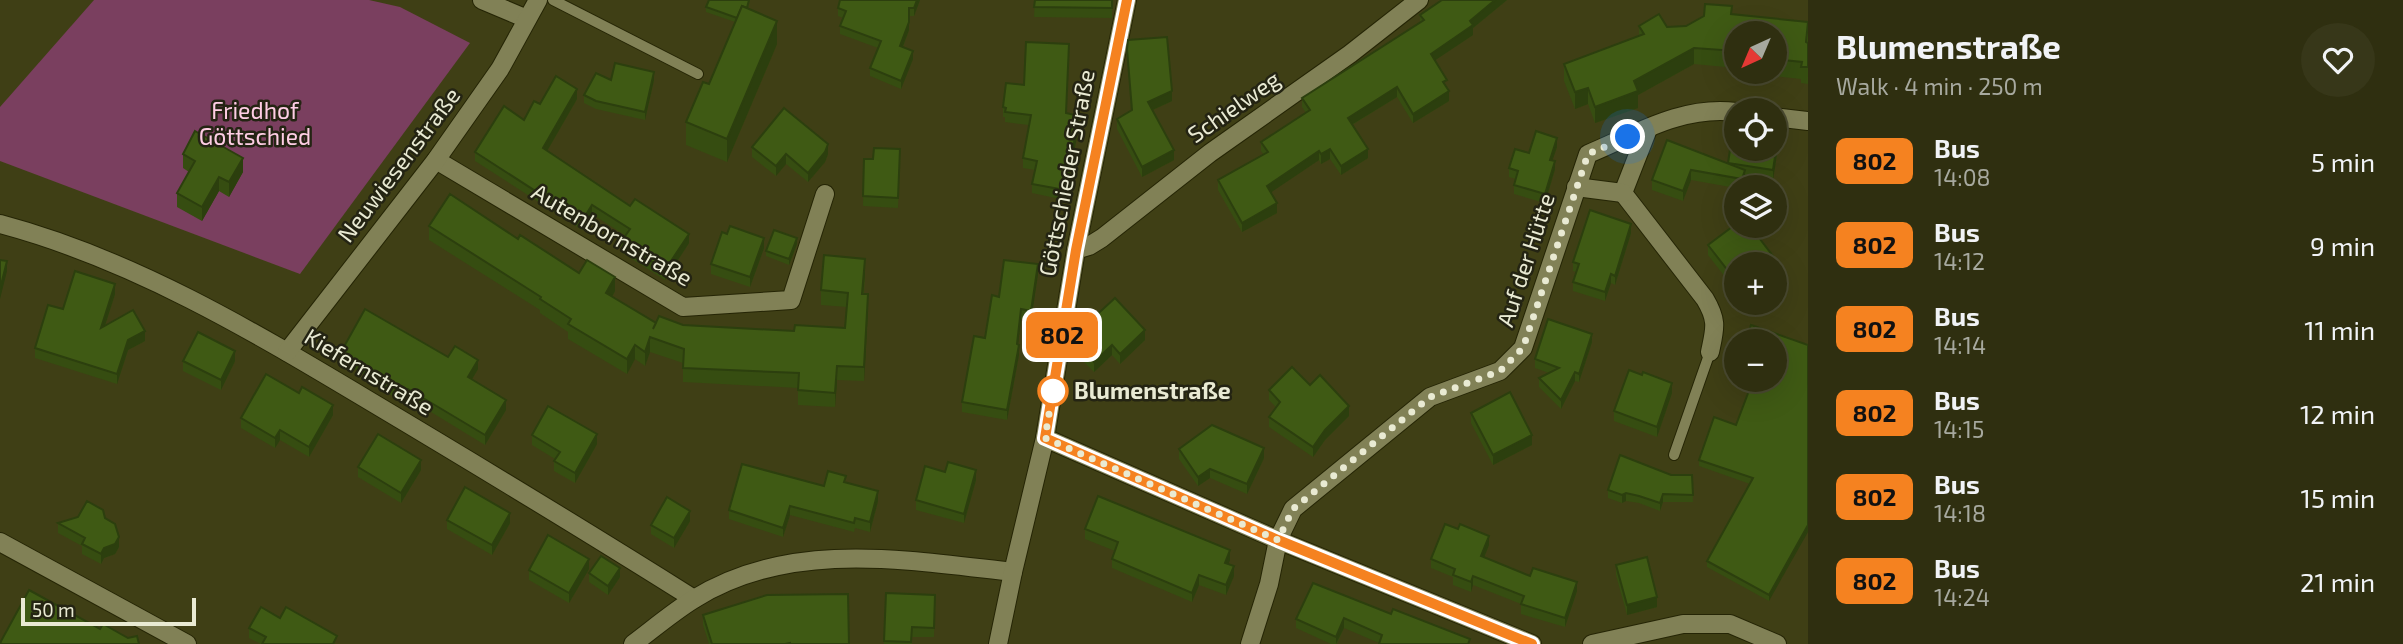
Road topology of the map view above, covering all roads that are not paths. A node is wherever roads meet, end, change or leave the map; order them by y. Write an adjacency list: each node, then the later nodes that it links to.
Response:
1 (482, 0): 6 (street)
2 (538, 0): 6 (street, Neuwiesenstraße)
3 (553, 0): 7 (lane)
4 (1127, 0): 17 (street, Göttschieder Straße)
5 (1419, 0): 17 (street, Schielweg)
6 (527, 19): 12 (street, Neuwiesenstraße)
7 (698, 74)
8 (1724, 111): 11 (street, Auf der Hütte)
9 (1787, 119): 10 (street)
10 (1808, 121)
11 (1648, 129): 13 (street, Auf der Hütte); 14 (street)
12 (436, 160): 15 (street, Autenbornstraße); 18 (street, Neuwiesenstraße)
13 (1576, 187): 14 (street); 22 (street, Auf der Hütte)
14 (1623, 193): 19 (street)
15 (825, 194)
16 (0, 224): 18 (street, Kiefernstraße)
17 (1076, 250): 20 (street, Göttschieder Straße)
18 (287, 352): 25 (street, Kiefernstraße)
19 (1710, 352): 21 (lane)
20 (1045, 438): 22 (street); 24 (street, Göttschieder Straße)
21 (1674, 455)
22 (1278, 540): 29 (street, Auf der Hütte); 30 (street)
23 (0, 542): 26 (street)
24 (1013, 572): 25 (street); 28 (street, Göttschieder Straße)
25 (694, 599): 27 (street)
26 (187, 644)
27 (633, 644)
28 (998, 644)
29 (1250, 644)
30 (1532, 644)
31 (1592, 644): 32 (street)
32 (1777, 644)

